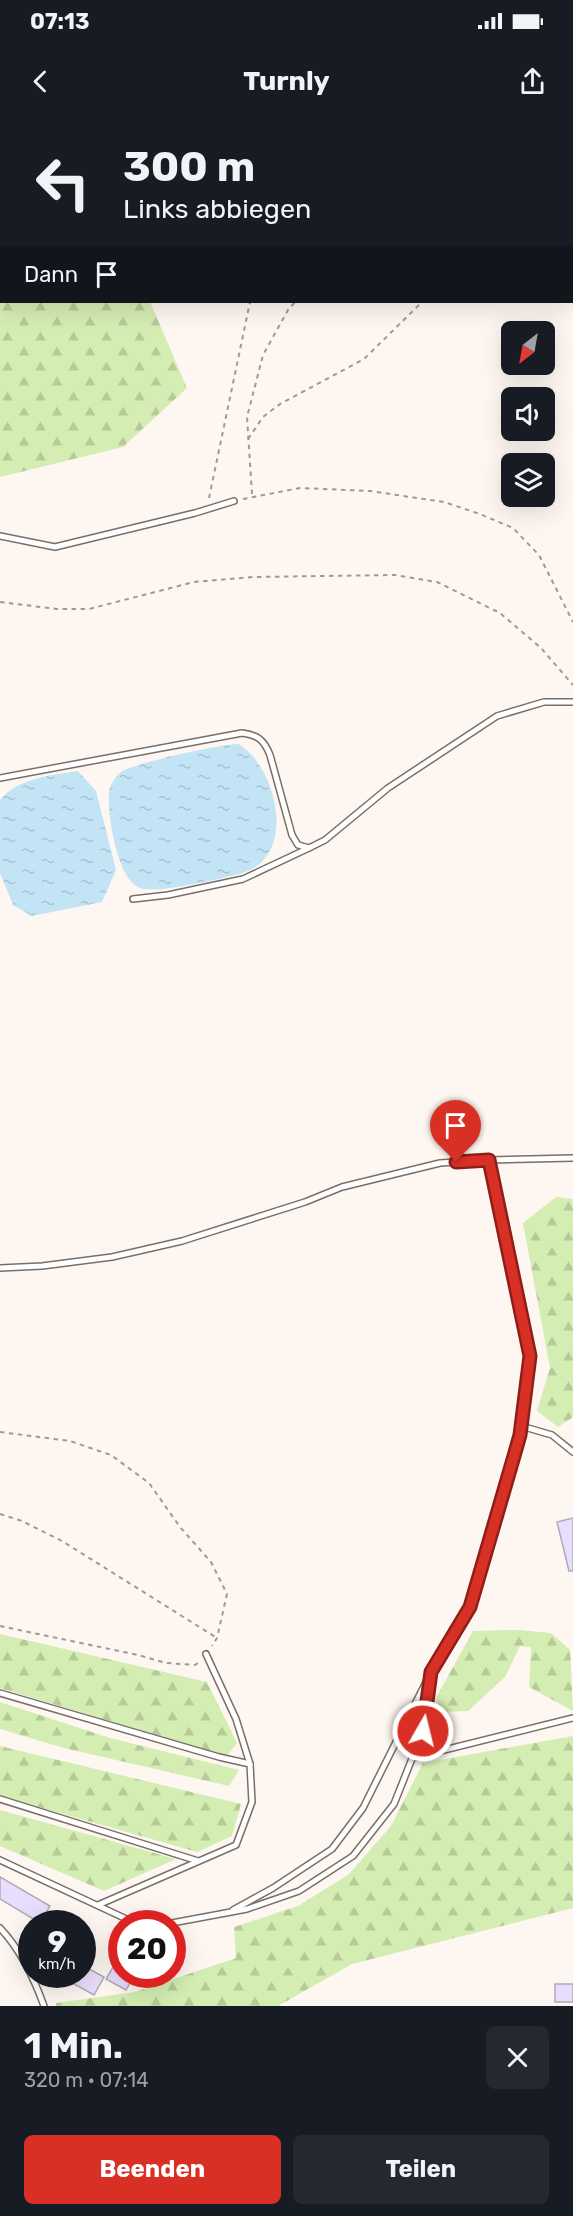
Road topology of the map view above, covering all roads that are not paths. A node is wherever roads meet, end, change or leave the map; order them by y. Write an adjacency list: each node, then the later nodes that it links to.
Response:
1 (234, 501): 2 (lane)
2 (0, 536)
3 (573, 702): 5 (lane)
4 (0, 778): 5 (lane)
5 (309, 848): 6 (lane)
6 (133, 899)
7 (573, 1158): 8 (lane)
8 (489, 1160): 9 (lane); 10 (lane)
9 (0, 1268)
10 (521, 1426): 11 (lane); 13 (lane)
11 (573, 1452)
12 (206, 1654): 17 (lane)
13 (431, 1672): 16 (lane); 23 (lane)
14 (0, 1693): 17 (lane)
15 (573, 1718): 16 (lane)
16 (412, 1758): 23 (lane)
17 (250, 1764): 20 (lane)
18 (0, 1799): 20 (lane)
19 (0, 1860): 21 (lane)
20 (198, 1861): 21 (lane)
21 (98, 1905): 22 (lane)
22 (108, 1910)
23 (229, 1912): 24 (lane)
24 (186, 1920)
25 (0, 1928): 26 (lane)
26 (44, 2006)

